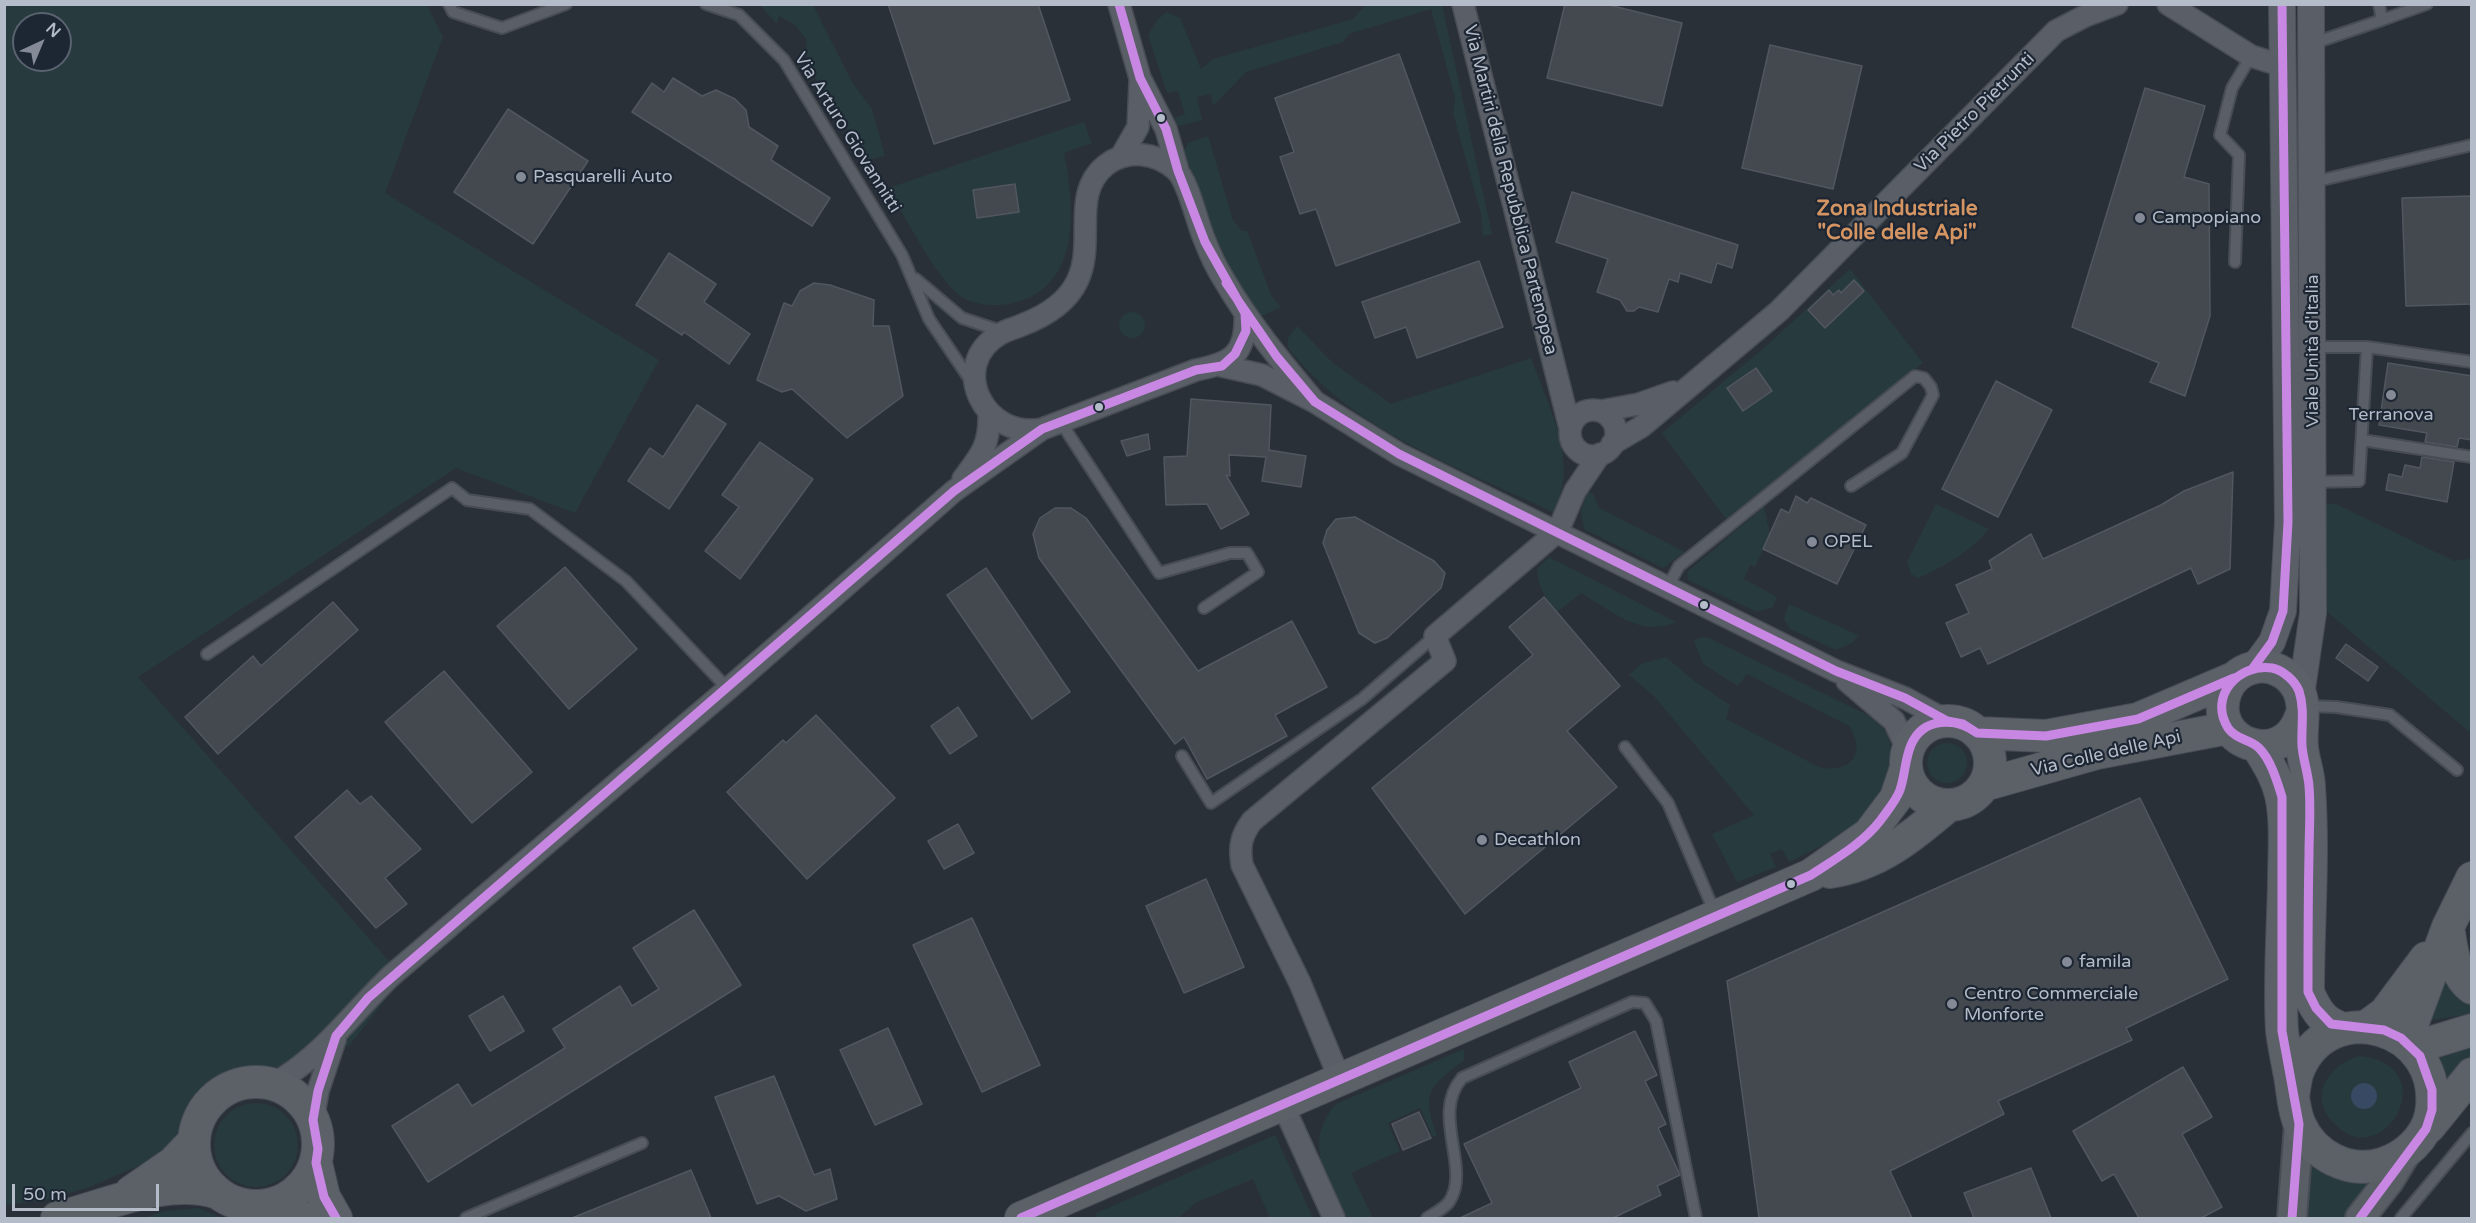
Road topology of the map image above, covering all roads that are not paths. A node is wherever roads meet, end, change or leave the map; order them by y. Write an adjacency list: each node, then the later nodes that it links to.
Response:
1 (449, 4): 2 (lane)
2 (566, 4)
3 (706, 4): 22 (lane, Via Arturo Giovannitti)
4 (1119, 4): 16 (street)
5 (1463, 4): 29 (street, Via Martiri della Repubblica Partenopea)
6 (2116, 4): 31 (street, Via Pietro Pietrunti)
7 (2168, 4): 14 (street)
8 (2282, 4): 15 (street, Viale Unità d'Italia)
9 (2311, 4): 13 (street, Viale Unità d'Italia)
10 (2379, 4): 12 (lane)
11 (2427, 4): 12 (lane)
12 (2382, 20): 13 (lane)
13 (2311, 44): 20 (street, Viale Unità d'Italia)
14 (2251, 56): 15 (street); 21 (lane)
15 (2283, 66): 50 (street, Viale Unità d'Italia)
16 (1140, 78): 18 (street); 19 (street)
17 (2472, 145): 20 (lane)
18 (1122, 155): 19 (street); 24 (street)
19 (1178, 171): 23 (street)
20 (2312, 182): 25 (street, Viale Unità d'Italia)
21 (2235, 262)
22 (913, 277): 24 (lane, Via Arturo Giovannitti); 30 (lane, Via Arturo Giovannitti)
23 (1245, 314): 28 (street); 32 (street)
24 (1004, 332): 30 (street)
25 (2313, 347): 26 (lane); 40 (street, Viale Unità d'Italia)
26 (2367, 347): 27 (lane); 37 (lane)
27 (2472, 362)
28 (1222, 366): 32 (street); 35 (street)
29 (1558, 375): 33 (street, Via Martiri della Repubblica Partenopea); 36 (street, Via Martiri della Repubblica Partenopea)
30 (974, 386): 34 (street)
31 (1688, 386): 33 (street, Via Pietro Pietrunti); 38 (street, Via Pietro Pietrunti)
32 (1315, 402): 44 (street)
33 (1597, 410): 36 (street); 38 (street)
34 (989, 414): 35 (street); 42 (street)
35 (1051, 425): 42 (street); 46 (lane)
36 (1571, 436): 38 (street); 43 (street, Via Pietro Pietrunti)
37 (2362, 440): 39 (lane); 40 (lane)
38 (1606, 449): 43 (street, Via Pietro Pietrunti)
39 (2472, 457)
40 (2313, 482): 52 (street, Viale Unità d'Italia)
41 (1851, 486): 45 (lane)
42 (954, 491): 51 (street)
43 (1575, 491): 44 (street, Via Pietro Pietrunti)
44 (1558, 531): 45 (street); 47 (street)
45 (1668, 586): 49 (street)
46 (1204, 608)
47 (1435, 636): 58 (lane); 73 (street)
48 (207, 654): 51 (lane)
49 (1836, 670): 53 (street); 59 (street)
50 (2243, 673): 52 (main road); 54 (main road); 55 (main road, Via Colle delle Api)
51 (728, 689): 70 (street)
52 (2302, 706): 57 (main road); 60 (lane); 68 (main road)
53 (1947, 721): 55 (main road); 59 (main road)
54 (2228, 728): 57 (main road); 61 (main road, Via Colle delle Api)
55 (1977, 733): 61 (main road)
56 (1625, 747): 65 (lane)
57 (2258, 747): 76 (main road)
58 (1182, 756)
59 (1907, 759): 62 (main road); 63 (main road)
60 (2457, 770)
61 (1984, 785): 62 (main road)
62 (1949, 805): 63 (main road)
63 (1811, 875): 65 (main road)
64 (2472, 878): 66 (main road)
65 (1717, 916): 73 (main road)
66 (2448, 927): 67 (main road); 68 (main road); 71 (main road)
67 (2472, 988)
68 (2355, 1028): 71 (main road); 76 (main road)
69 (2472, 1030): 71 (main road)
70 (336, 1036): 74 (street); 77 (street)
71 (2409, 1045): 81 (main road)
72 (2472, 1074): 81 (main road)
73 (1340, 1080): 75 (main road)
74 (273, 1084): 77 (main road); 79 (main road)
75 (1283, 1105): 90 (main road); 91 (street)
76 (2296, 1110): 81 (main road); 94 (main road)
77 (313, 1120): 82 (main road)
78 (2472, 1133): 96 (lane)
79 (193, 1142): 83 (main road); 84 (main road)
80 (642, 1143): 89 (lane)
81 (2413, 1145): 95 (main road)
82 (315, 1163): 85 (main road); 88 (main road)
83 (218, 1193): 84 (main road); 85 (main road)
84 (123, 1197): 86 (main road)
85 (269, 1205): 87 (main road)
86 (57, 1218)
87 (303, 1218)
88 (336, 1218)
89 (466, 1218)
90 (1021, 1218)
91 (1334, 1218)
92 (1427, 1218): 93 (lane)
93 (1696, 1218)
94 (2292, 1218)
95 (2360, 1218)
96 (2401, 1218)

